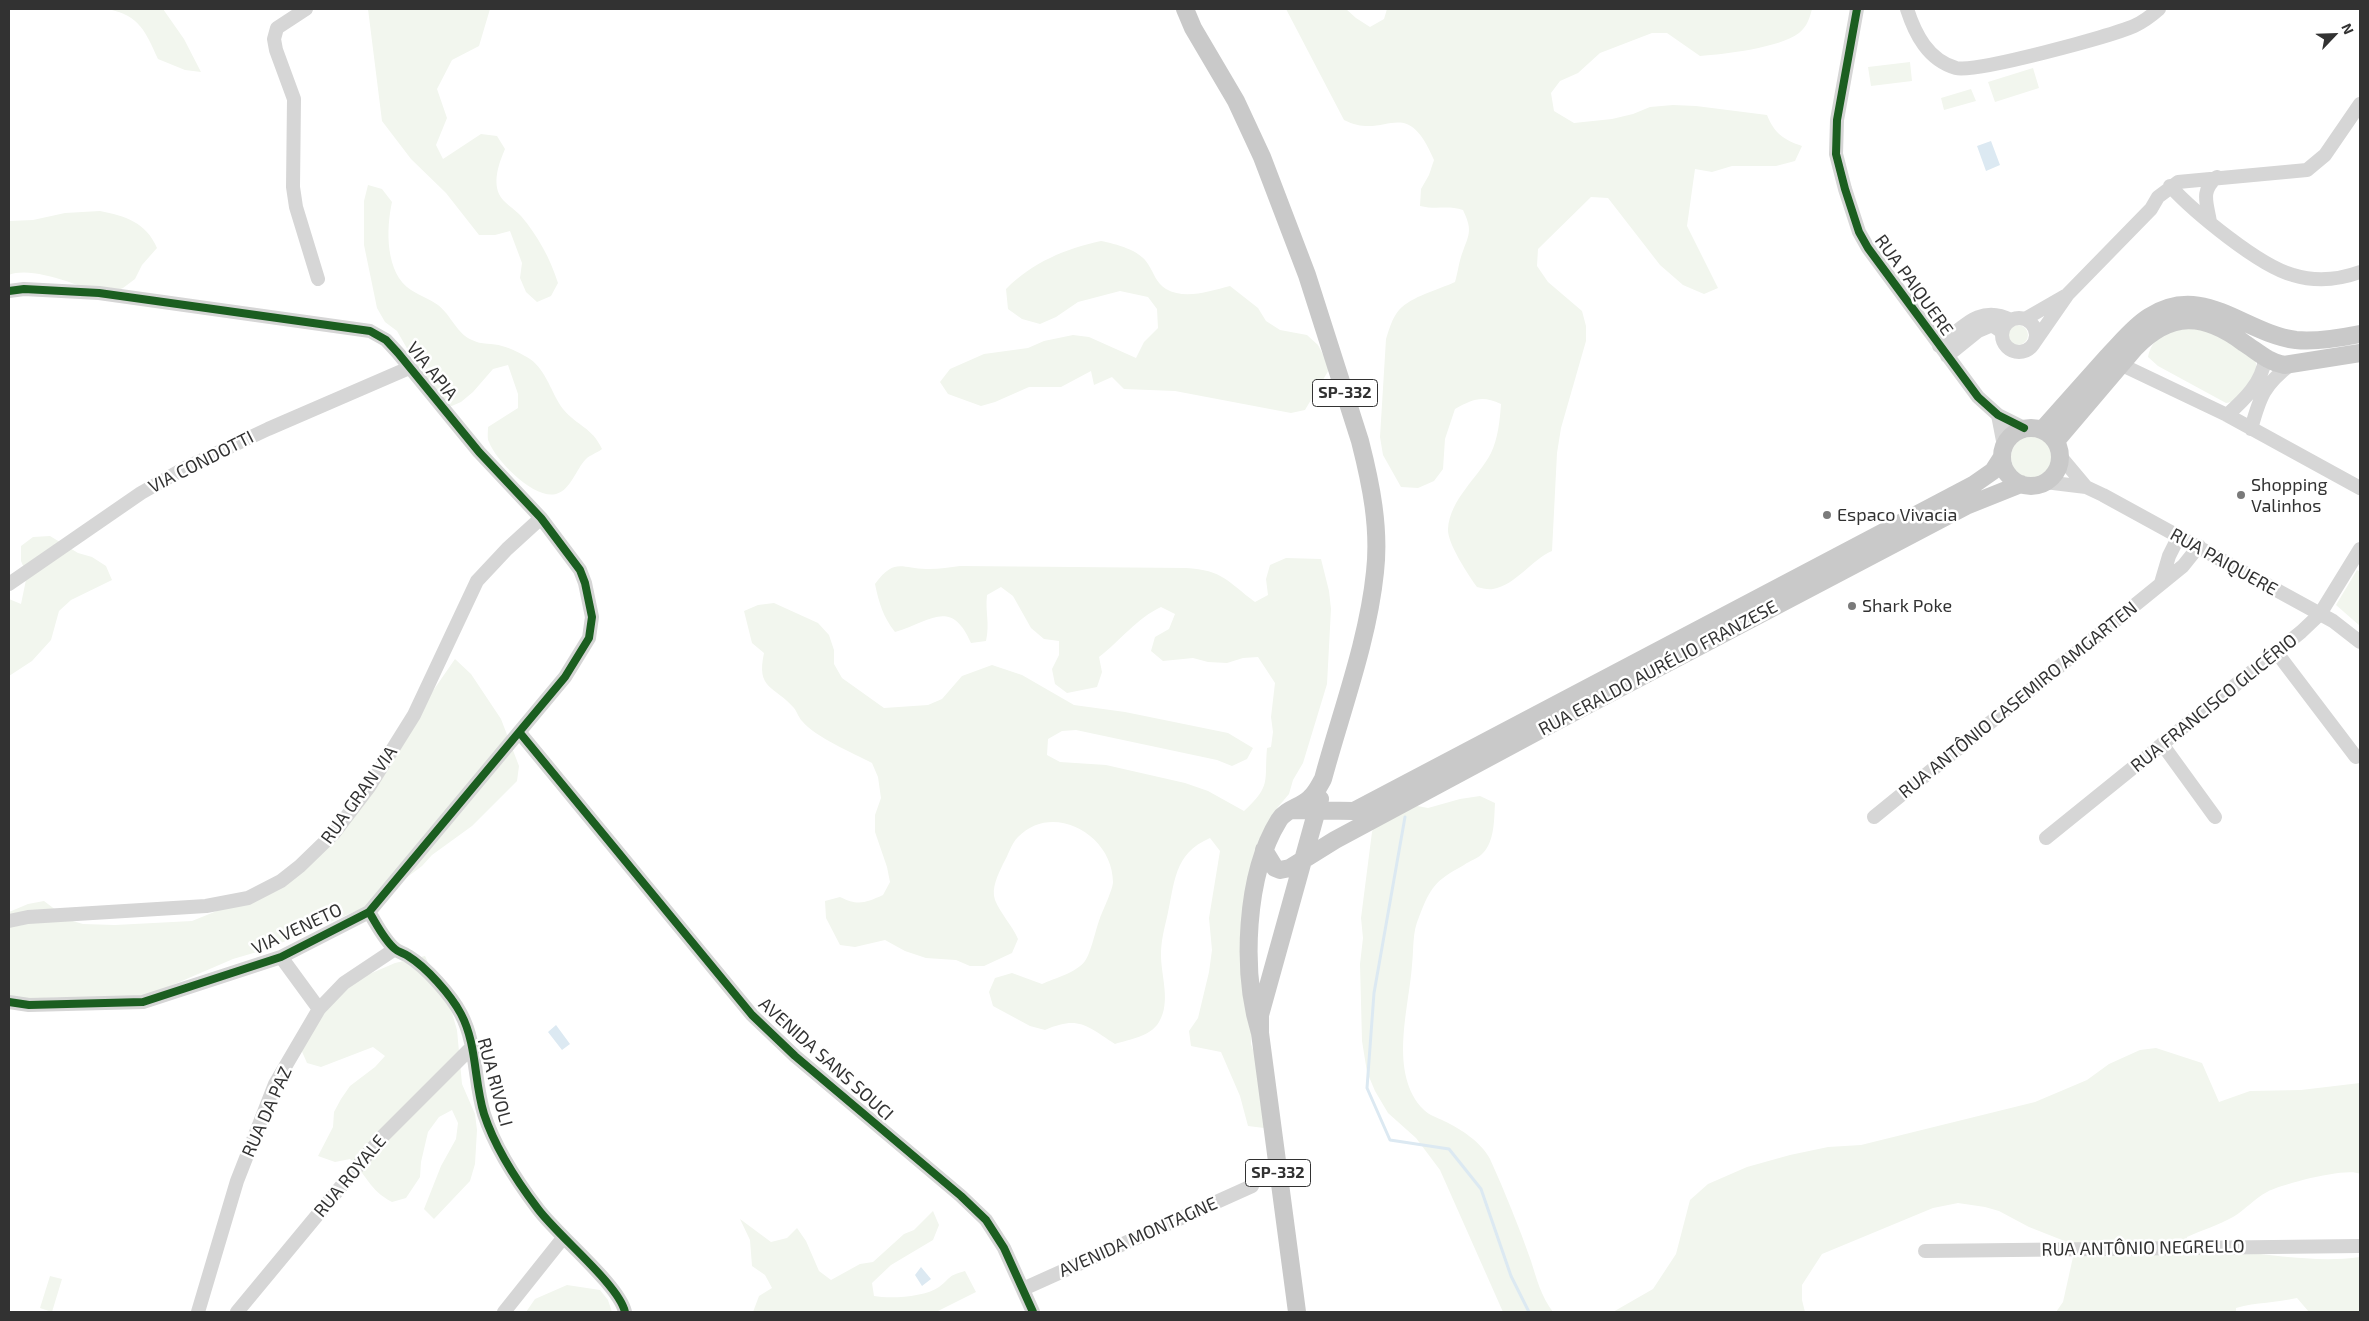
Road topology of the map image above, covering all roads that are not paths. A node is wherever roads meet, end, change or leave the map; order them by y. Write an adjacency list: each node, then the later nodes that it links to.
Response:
1 (306, 9): 13 (street)
2 (1171, 9): 7 (main road, SP-332)
3 (1185, 9): 7 (main road, SP-332)
4 (1857, 9): 21 (street, RUA PAIQUERE)
5 (1907, 9): 6 (street)
6 (2154, 11)
7 (1193, 28): 49 (main road, SP-332)
8 (2360, 104): 9 (street)
9 (2217, 177): 10 (street); 11 (street)
10 (2170, 186): 11 (street); 15 (street)
11 (2210, 222): 12 (street)
12 (2360, 272)
13 (318, 279)
14 (9, 291): 26 (street, VIA APIA)
15 (2068, 294): 16 (street); 20 (street)
16 (2018, 319): 17 (street); 20 (street); 21 (street)
17 (2002, 332): 20 (street); 21 (street)
18 (2360, 334): 19 (main road)
19 (2297, 340): 23 (main road); 29 (main road)
20 (2034, 344)
21 (1943, 351): 27 (street, RUA PAIQUERE)
22 (2360, 353): 24 (main road)
23 (2266, 359): 24 (main road); 25 (main road); 28 (street)
24 (2291, 364): 30 (street)
25 (2122, 365): 28 (street); 31 (main road)
26 (409, 368): 37 (street, VIA APIA); 42 (street, VIA CONDOTTI)
27 (1998, 415): 29 (street, RUA PAIQUERE); 32 (street)
28 (2227, 415): 30 (street)
29 (2033, 429): 31 (main road); 32 (main road)
30 (2251, 429): 36 (street)
31 (2058, 448): 33 (main road); 35 (street, RUA PAIQUERE)
32 (2003, 451): 34 (main road); 52 (main road, RUA ERALDO AURÉLIO FRANZESE)
33 (2045, 482): 34 (main road); 35 (street, RUA PAIQUERE)
34 (2021, 484): 57 (main road, RUA ERALDO AURÉLIO FRANZESE)
35 (2086, 487): 38 (street, RUA PAIQUERE)
36 (2360, 488)
37 (541, 518): 46 (street, VIA APIA); 59 (street, RUA GRAN VIA)
38 (2180, 536): 39 (street, RUA PAIQUERE); 41 (street)
39 (2199, 546): 41 (street, RUA ANTÔNIO CASEMIRO AMGARTEN); 43 (street, RUA PAIQUERE)
40 (2359, 554): 43 (street, RUA FRANCISCO GLICÉRIO)
41 (2162, 583): 53 (street, RUA ANTÔNIO CASEMIRO AMGARTEN)
42 (9, 584)
43 (2320, 614): 44 (street, RUA PAIQUERE); 45 (street, RUA FRANCISCO GLICÉRIO)
44 (2360, 642)
45 (2278, 653): 47 (street, RUA FRANCISCO GLICÉRIO); 48 (street)
46 (520, 733): 58 (street, VIA VENETO); 70 (street, AVENIDA SANS SOUCI)
47 (2162, 744): 54 (street); 55 (street, RUA FRANCISCO GLICÉRIO)
48 (2356, 757)
49 (1322, 785): 50 (main road, SP-332); 51 (main road, SP-332); 52 (main road)
50 (1317, 809): 51 (main road, RUA ERALDO AURÉLIO FRANZESE); 52 (main road, RUA ERALDO AURÉLIO FRANZESE); 57 (main road, SP-332)
51 (1290, 811): 56 (main road, SP-332); 57 (main road)
52 (1339, 812)
53 (1874, 817)
54 (2215, 817)
55 (2046, 838)
56 (1264, 850): 57 (main road, RUA ERALDO AURÉLIO FRANZESE); 64 (main road, SP-332)
57 (1300, 862): 64 (main road, SP-332)
58 (369, 912): 60 (street, RUA RIVOLI); 61 (street, VIA VENETO)
59 (9, 921)
60 (395, 949): 63 (street, RUA DA PAZ); 65 (street, RUA RIVOLI)
61 (280, 957): 62 (street, VIA VENETO); 63 (street, VIA VENETO)
62 (9, 1002)
63 (319, 1009): 71 (street, RUA DA PAZ)
64 (1260, 1033): 76 (main road, SP-332)
65 (471, 1048): 67 (street, RUA RIVOLI); 72 (street, RUA ROYALE)
66 (1252, 1186): 70 (street, AVENIDA MONTAGNE)
67 (563, 1238): 73 (street); 74 (street, RUA RIVOLI)
68 (2360, 1246): 69 (street, RUA ANTÔNIO NEGRELLO)
69 (1925, 1251)
70 (1023, 1289): 75 (street, AVENIDA SANS SOUCI)
71 (198, 1312)
72 (237, 1312)
73 (504, 1312)
74 (625, 1312)
75 (1033, 1312)
76 (1297, 1312)

